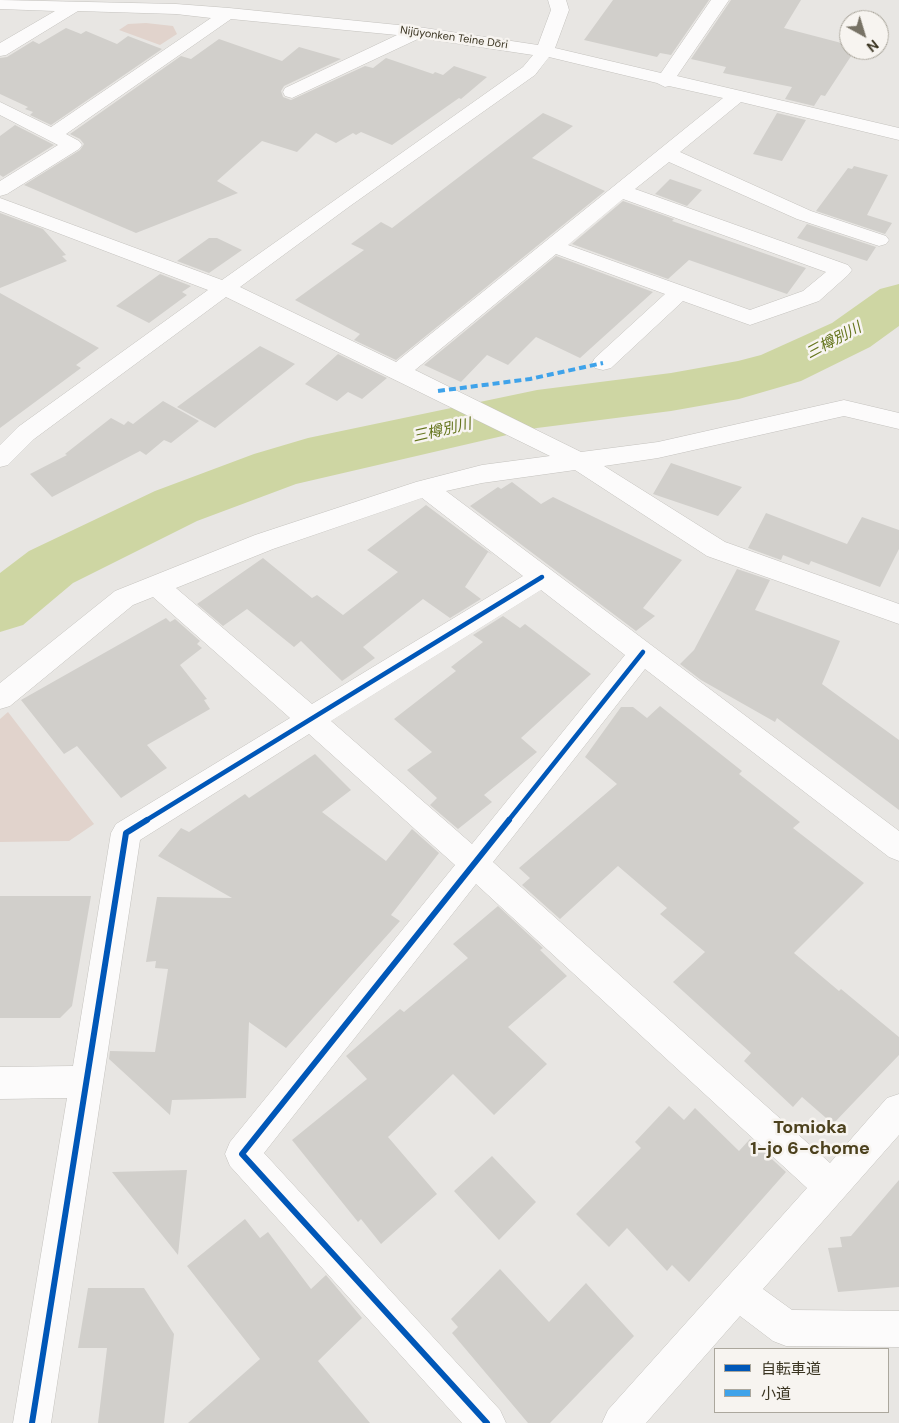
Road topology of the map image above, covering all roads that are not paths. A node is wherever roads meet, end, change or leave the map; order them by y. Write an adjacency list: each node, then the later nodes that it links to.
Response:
1 (556, 0): 8 (street)
2 (720, 0): 9 (street)
3 (0, 4): 4 (street, Nijūyonken Teine Dōri)
4 (74, 6): 5 (street, Nijūyonken Teine Dōri); 7 (street)
5 (228, 13): 6 (street, Nijūyonken Teine Dōri); 14 (street)
6 (418, 32): 8 (street, Nijūyonken Teine Dōri); 10 (street)
7 (0, 51)
8 (545, 52): 9 (street, Nijūyonken Teine Dōri); 21 (street)
9 (665, 81): 11 (street, Nijūyonken Teine Dōri)
10 (292, 92)
11 (736, 97): 13 (street, Nijūyonken Teine Dōri); 15 (street)
12 (0, 108): 14 (street)
13 (899, 134)
14 (52, 135): 16 (street)
15 (666, 153): 17 (street); 19 (street)
16 (0, 190)
17 (620, 191): 20 (street); 22 (street)
18 (0, 204): 21 (street)
19 (879, 240)
20 (552, 246): 22 (street); 24 (street)
21 (224, 288): 24 (street); 26 (street)
22 (680, 292): 23 (street)
23 (603, 363)
24 (398, 372): 29 (street)
25 (899, 421): 29 (street)
26 (26, 433): 27 (street); 28 (street)
27 (0, 437)
28 (0, 459)
29 (579, 461): 30 (street); 33 (street)
30 (425, 488): 31 (street); 32 (street)
31 (542, 577): 34 (street); 36 (street)
32 (156, 585): 35 (street); 36 (street)
33 (899, 614)
34 (644, 652): 37 (street); 38 (street)
35 (0, 698)
36 (312, 719): 38 (street); 39 (street)
37 (899, 848)
38 (475, 864): 42 (street); 46 (street)
39 (86, 1082): 40 (street); 45 (street)
40 (0, 1083)
41 (899, 1110): 42 (street)
42 (831, 1187): 43 (street)
43 (737, 1292): 44 (street); 47 (street)
44 (899, 1329)
45 (32, 1423)
46 (487, 1423)
47 (620, 1423)

